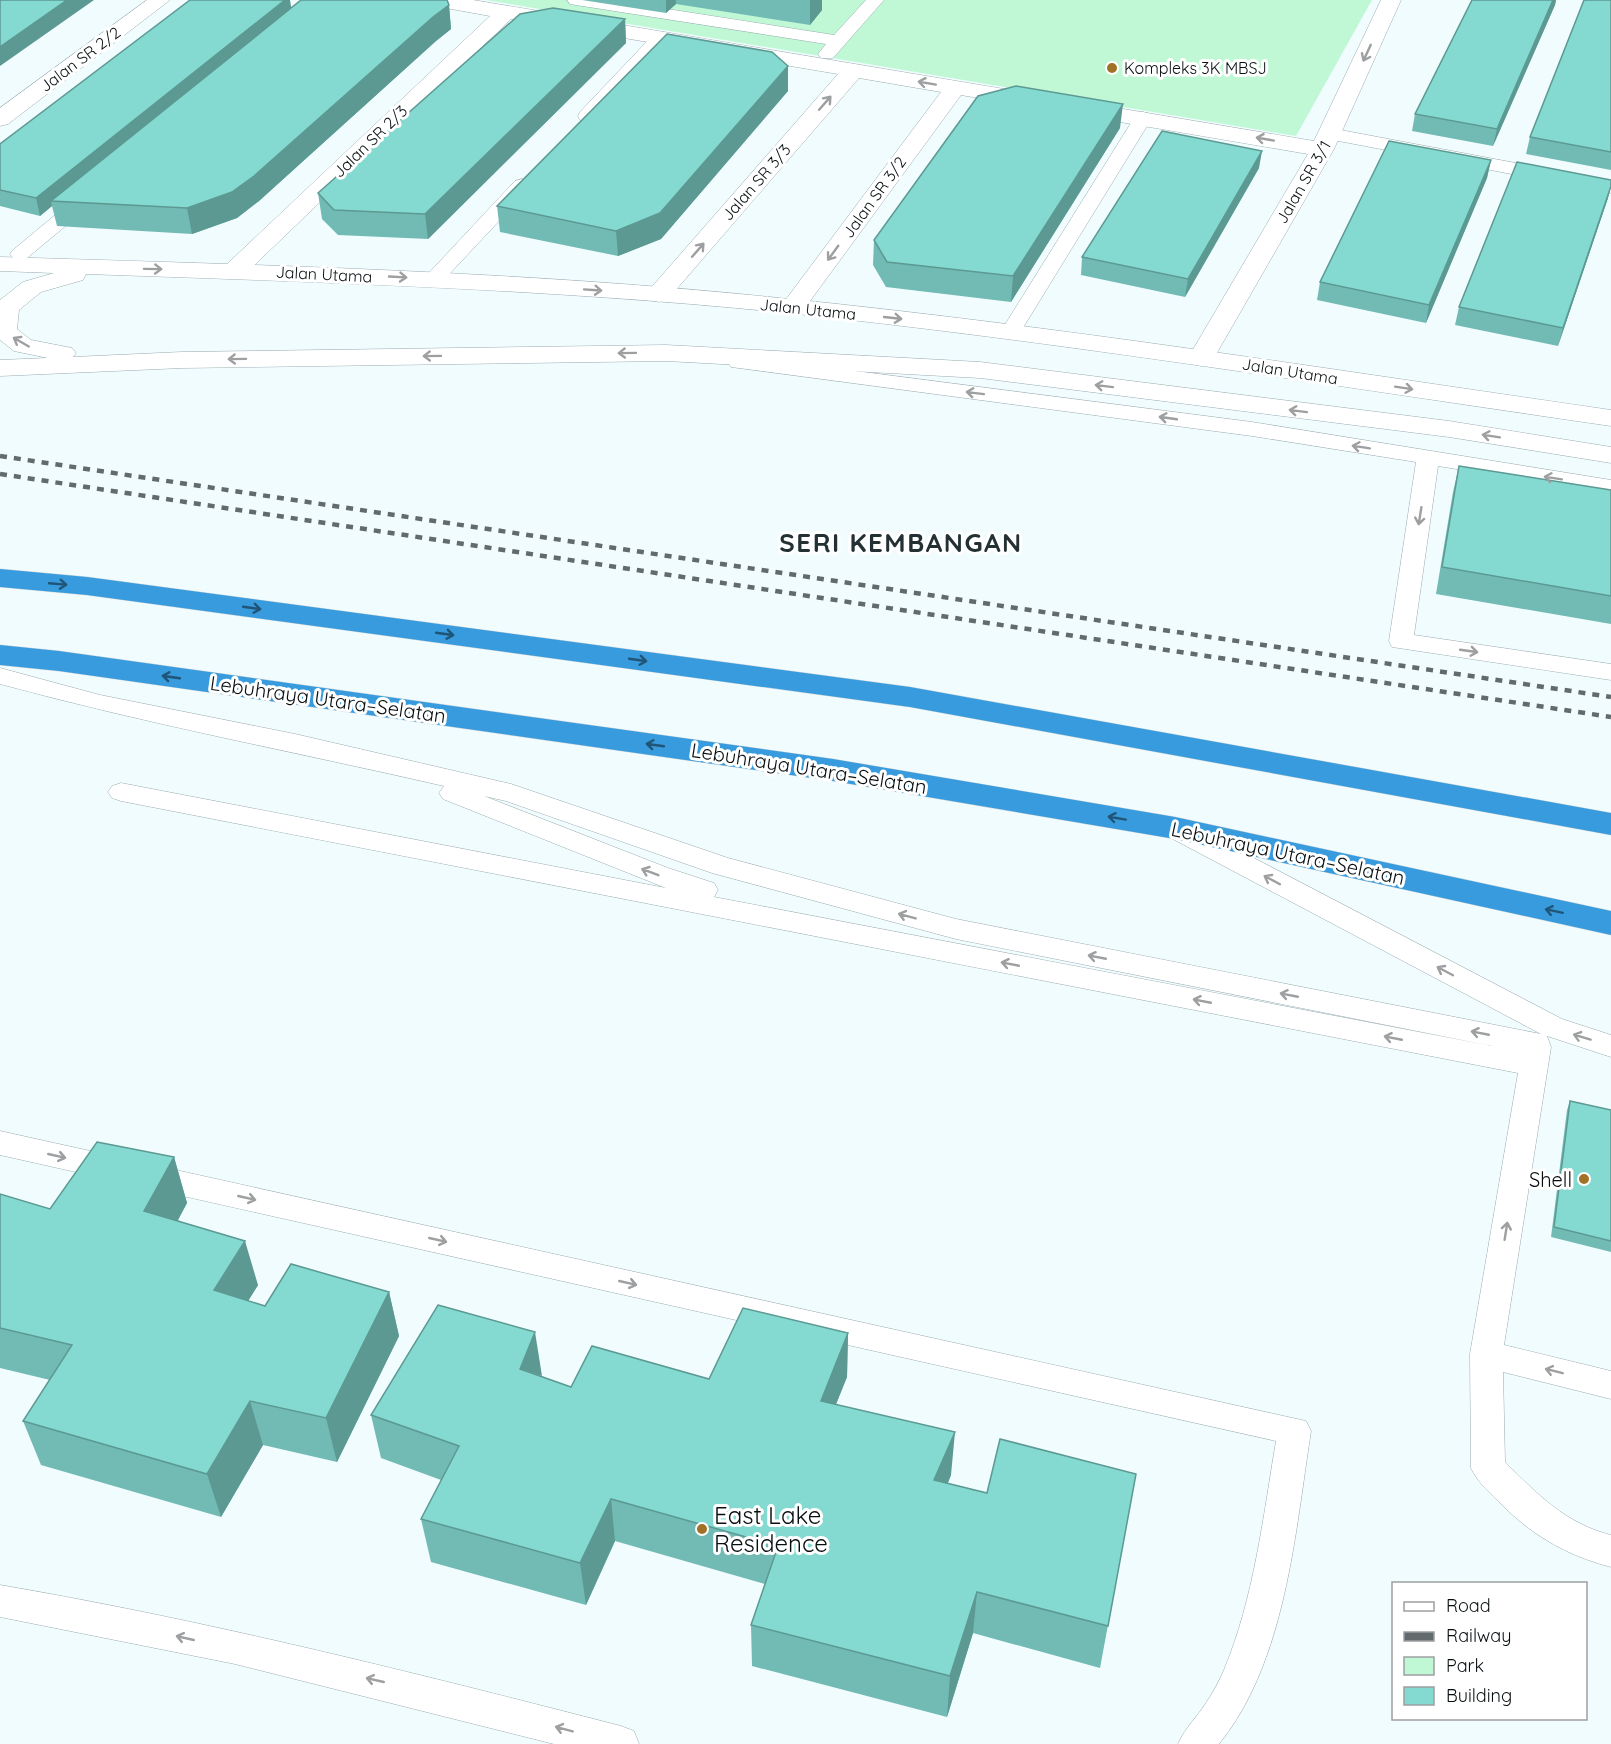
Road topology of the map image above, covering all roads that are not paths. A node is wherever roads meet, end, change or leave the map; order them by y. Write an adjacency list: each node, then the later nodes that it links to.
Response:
1 (160, 0): 13 (street, Jalan SR 2/2)
2 (435, 0): 6 (street)
3 (576, 0): 8 (lane)
4 (875, 0): 8 (lane)
5 (1391, 0): 15 (street, Jalan SR 3/1, one-way to 15)
6 (506, 12): 7 (street); 21 (street, Jalan SR 2/3)
7 (660, 38): 9 (street); 14 (lane)
8 (839, 41): 9 (lane)
9 (819, 64): 10 (street)
10 (854, 70): 11 (street, one-way to 10); 23 (street, Jalan SR 3/3, one-way to 10)
11 (956, 87): 12 (street); 24 (street, Jalan SR 3/2, one-way to 24)
12 (1143, 118): 15 (street, one-way to 12); 25 (lane)
13 (0, 119)
14 (572, 132)
15 (1326, 141): 18 (lane); 27 (street, Jalan SR 3/1)
16 (531, 176): 22 (lane)
17 (101, 186): 19 (lane)
18 (1611, 188)
19 (7, 257): 20 (street, Jalan Utama)
20 (94, 268): 21 (street, Jalan Utama, one-way to 21); 28 (street, one-way to 20)
21 (235, 270): 22 (street, Jalan Utama, one-way to 22)
22 (434, 279): 23 (street, Jalan Utama, one-way to 23)
23 (659, 294): 24 (street, Jalan Utama)
24 (793, 307): 25 (street, Jalan Utama, one-way to 25)
25 (1011, 331): 27 (street, Jalan Utama)
26 (666, 353): 28 (street, Jalan Utama, one-way to 28); 31 (street, Jalan Utama, one-way to 26); 32 (lane, one-way to 26)
27 (1201, 358): 30 (street, Jalan Utama, one-way to 30)
28 (182, 360): 29 (street, Jalan Utama)
29 (0, 368)
30 (1611, 418)
31 (1611, 455)
32 (1428, 458): 33 (lane, one-way to 32); 36 (lane, one-way to 36)
33 (1611, 487)
34 (0, 578): 40 (highway, one-way to 40)
35 (0, 655): 41 (highway, Lebuhraya Utara–Selatan, one-way to 35)
36 (1611, 672)
37 (0, 676): 38 (lane)
38 (364, 759): 43 (lane, one-way to 38); 44 (lane, one-way to 38)
39 (121, 792): 43 (lane)
40 (1611, 824)
41 (1175, 828): 42 (highway, Lebuhraya Utara–Selatan, one-way to 41); 44 (lane, one-way to 41)
42 (1611, 923)
43 (805, 924): 44 (lane, one-way to 43)
44 (1541, 1046): 45 (lane, one-way to 44); 47 (lane, one-way to 44)
45 (1611, 1046)
46 (0, 1143): 52 (lane, one-way to 52)
47 (1486, 1354): 48 (lane, one-way to 47); 49 (lane)
48 (1611, 1385)
49 (1611, 1551)
50 (0, 1601): 51 (lane, one-way to 50)
51 (621, 1744)
52 (1196, 1744)

